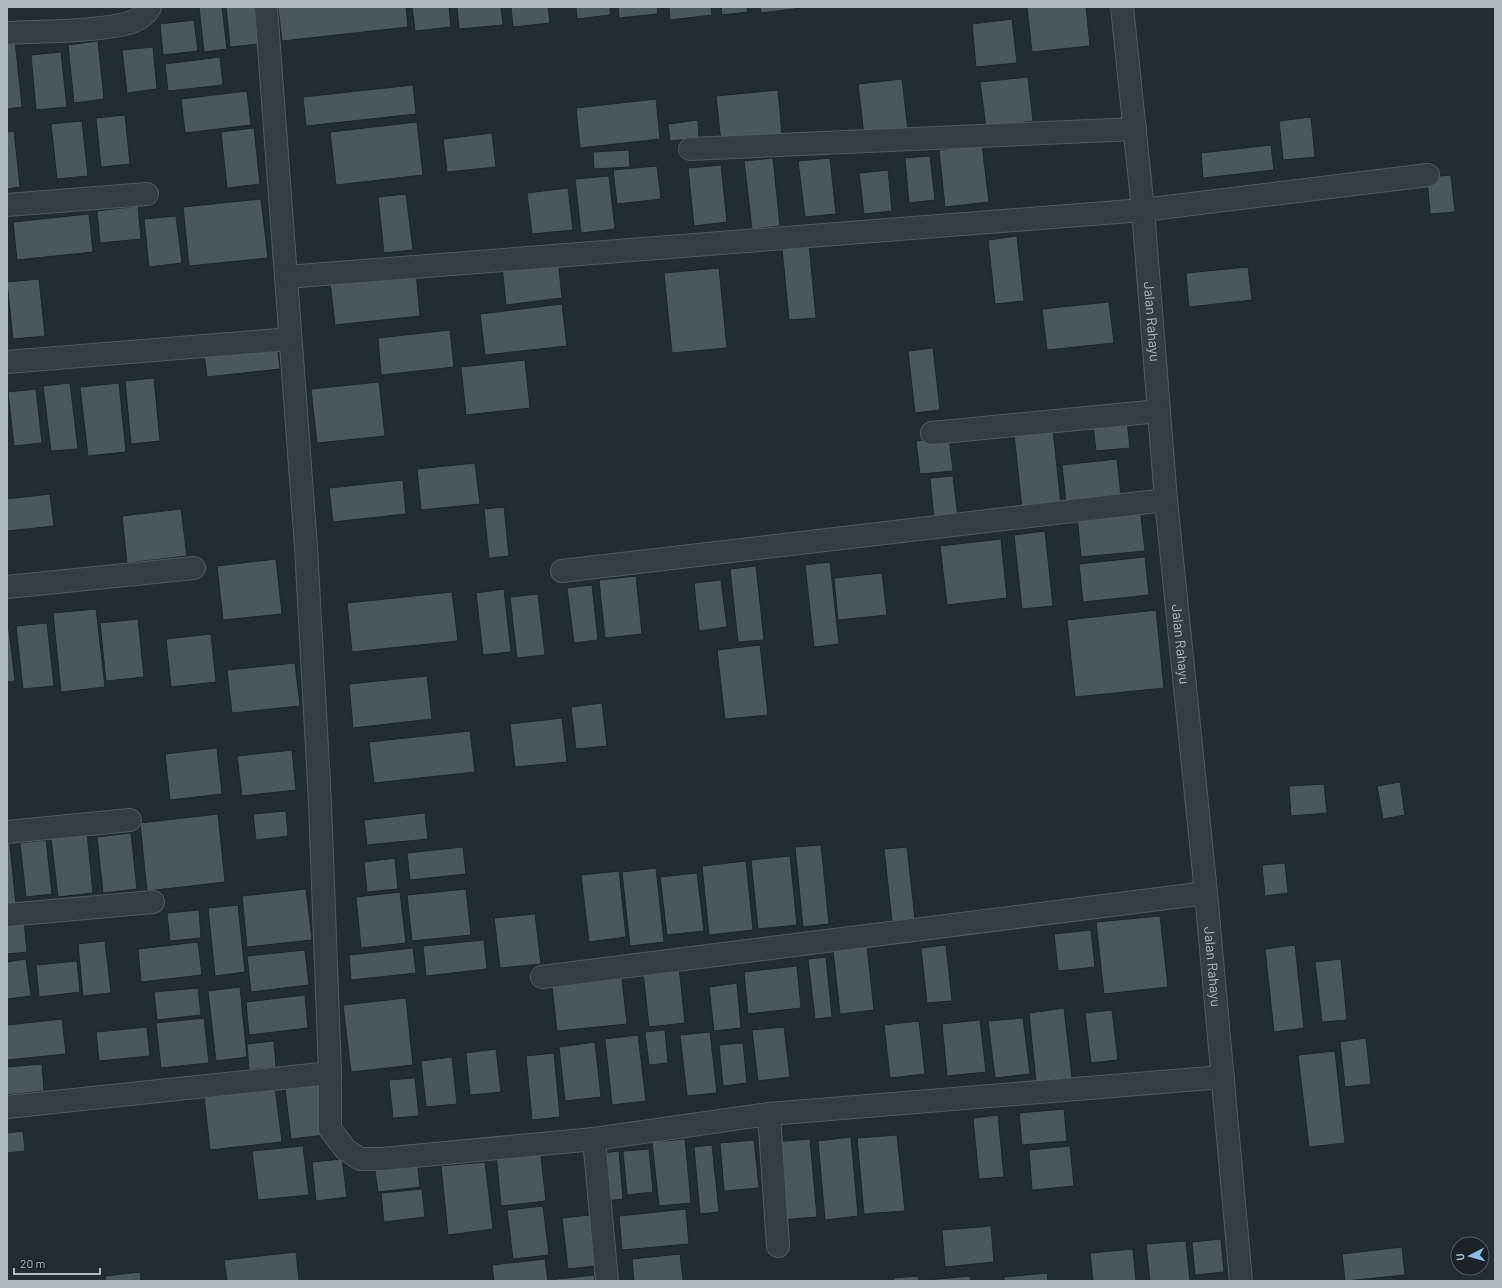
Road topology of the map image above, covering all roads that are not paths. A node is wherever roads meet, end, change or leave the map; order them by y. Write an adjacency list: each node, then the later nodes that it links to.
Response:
1 (150, 7): 4 (street)
2 (266, 7): 11 (street)
3 (1122, 7): 5 (street, Jalan Rahayu)
4 (7, 33)
5 (1135, 129): 6 (street); 10 (street, Jalan Rahayu)
6 (690, 149)
7 (1428, 176): 10 (street)
8 (147, 194): 9 (street)
9 (7, 206)
10 (1143, 210): 11 (street); 14 (street, Jalan Rahayu)
11 (286, 277): 12 (street)
12 (290, 339): 13 (street); 26 (street)
13 (7, 362)
14 (1159, 411): 15 (street); 16 (street, Jalan Rahayu)
15 (932, 433)
16 (1166, 500): 18 (street); 22 (street, Jalan Rahayu)
17 (194, 568): 19 (street)
18 (562, 571)
19 (7, 587)
20 (130, 820): 21 (street)
21 (7, 832)
22 (1206, 893): 25 (street); 27 (street, Jalan Rahayu)
23 (153, 902): 24 (street)
24 (7, 915)
25 (542, 977)
26 (330, 1073): 28 (street); 30 (street)
27 (1223, 1077): 29 (street); 33 (street, Jalan Rahayu)
28 (7, 1107)
29 (770, 1114): 30 (street); 31 (street)
30 (594, 1139): 32 (street)
31 (778, 1246)
32 (607, 1281)
33 (1241, 1281)

